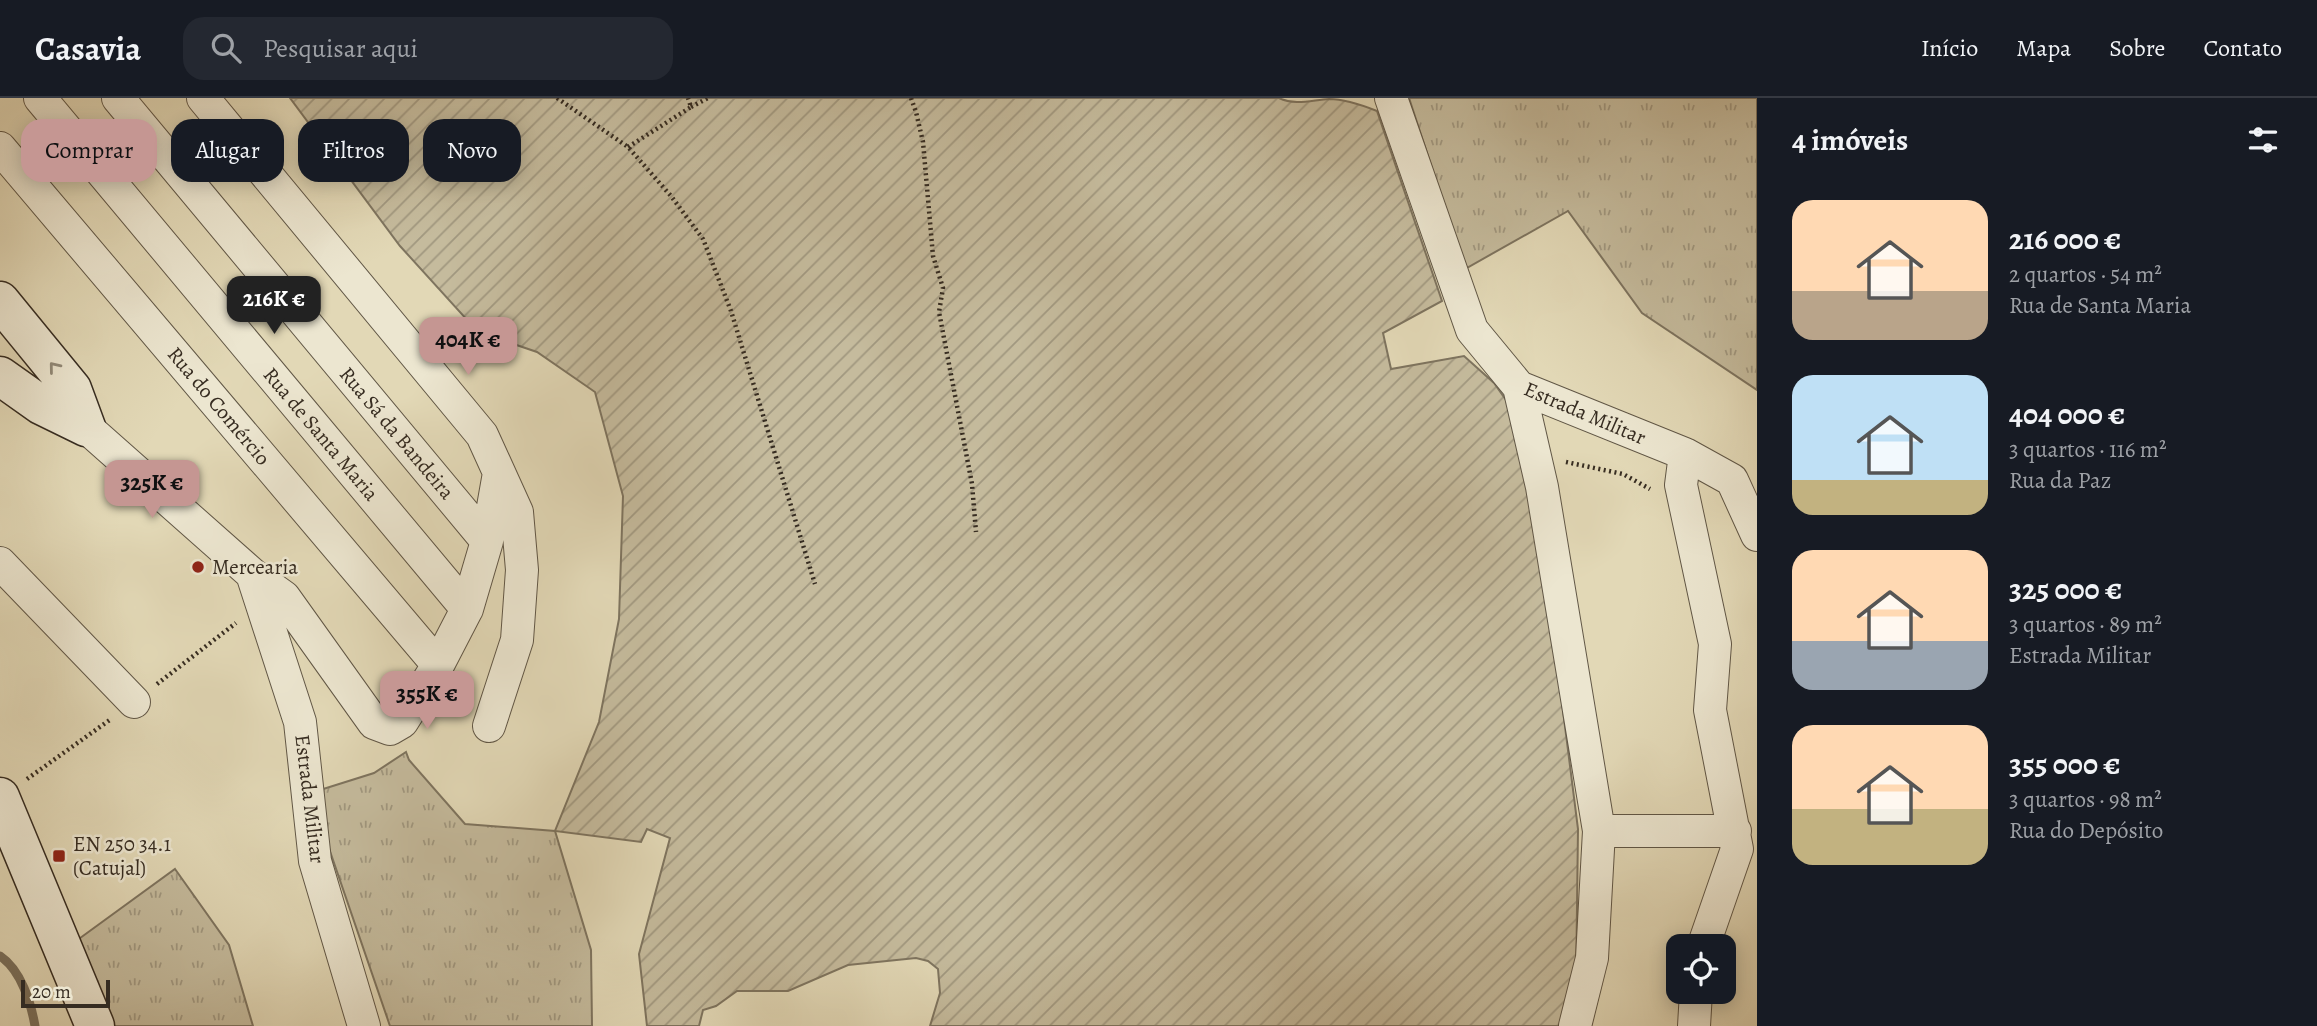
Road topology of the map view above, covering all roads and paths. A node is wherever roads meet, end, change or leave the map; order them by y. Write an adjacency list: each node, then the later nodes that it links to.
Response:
1 (40, 98): 26 (street, Rua de Santa Maria)
2 (118, 98): 22 (street, Rua Sá da Bandeira)
3 (203, 98): 18 (street)
4 (557, 98): 10 (path)
5 (688, 98): 9 (path)
6 (708, 98): 9 (path)
7 (911, 98): 19 (path)
8 (1391, 98): 14 (street, Estrada Militar)
9 (691, 107): 10 (path)
10 (628, 147): 25 (path)
11 (0, 148): 27 (street, Rua do Comércio)
12 (0, 301): 15 (street, one-way to 12)
13 (0, 376): 15 (street)
14 (1519, 387): 16 (street); 17 (street, Estrada Militar)
15 (86, 427): 24 (street)
16 (1533, 440): 20 (path); 31 (street)
17 (1685, 454): 20 (street); 21 (street, Estrada Militar)
18 (499, 474): 22 (street); 29 (street)
19 (976, 533)
20 (1692, 533): 32 (street)
21 (1757, 535)
22 (487, 541): 26 (street)
23 (0, 563): 28 (street)
24 (252, 574): 27 (street); 36 (street, Estrada Militar)
25 (815, 584)
26 (467, 609): 27 (street)
27 (438, 665)
28 (134, 702)
29 (489, 726)
30 (0, 797): 35 (street)
31 (1600, 831): 32 (street); 37 (street)
32 (1735, 831): 33 (street)
33 (1708, 934)
34 (1695, 1004): 38 (street)
35 (94, 1026)
36 (364, 1026)
37 (1575, 1026)
38 (1694, 1026)

